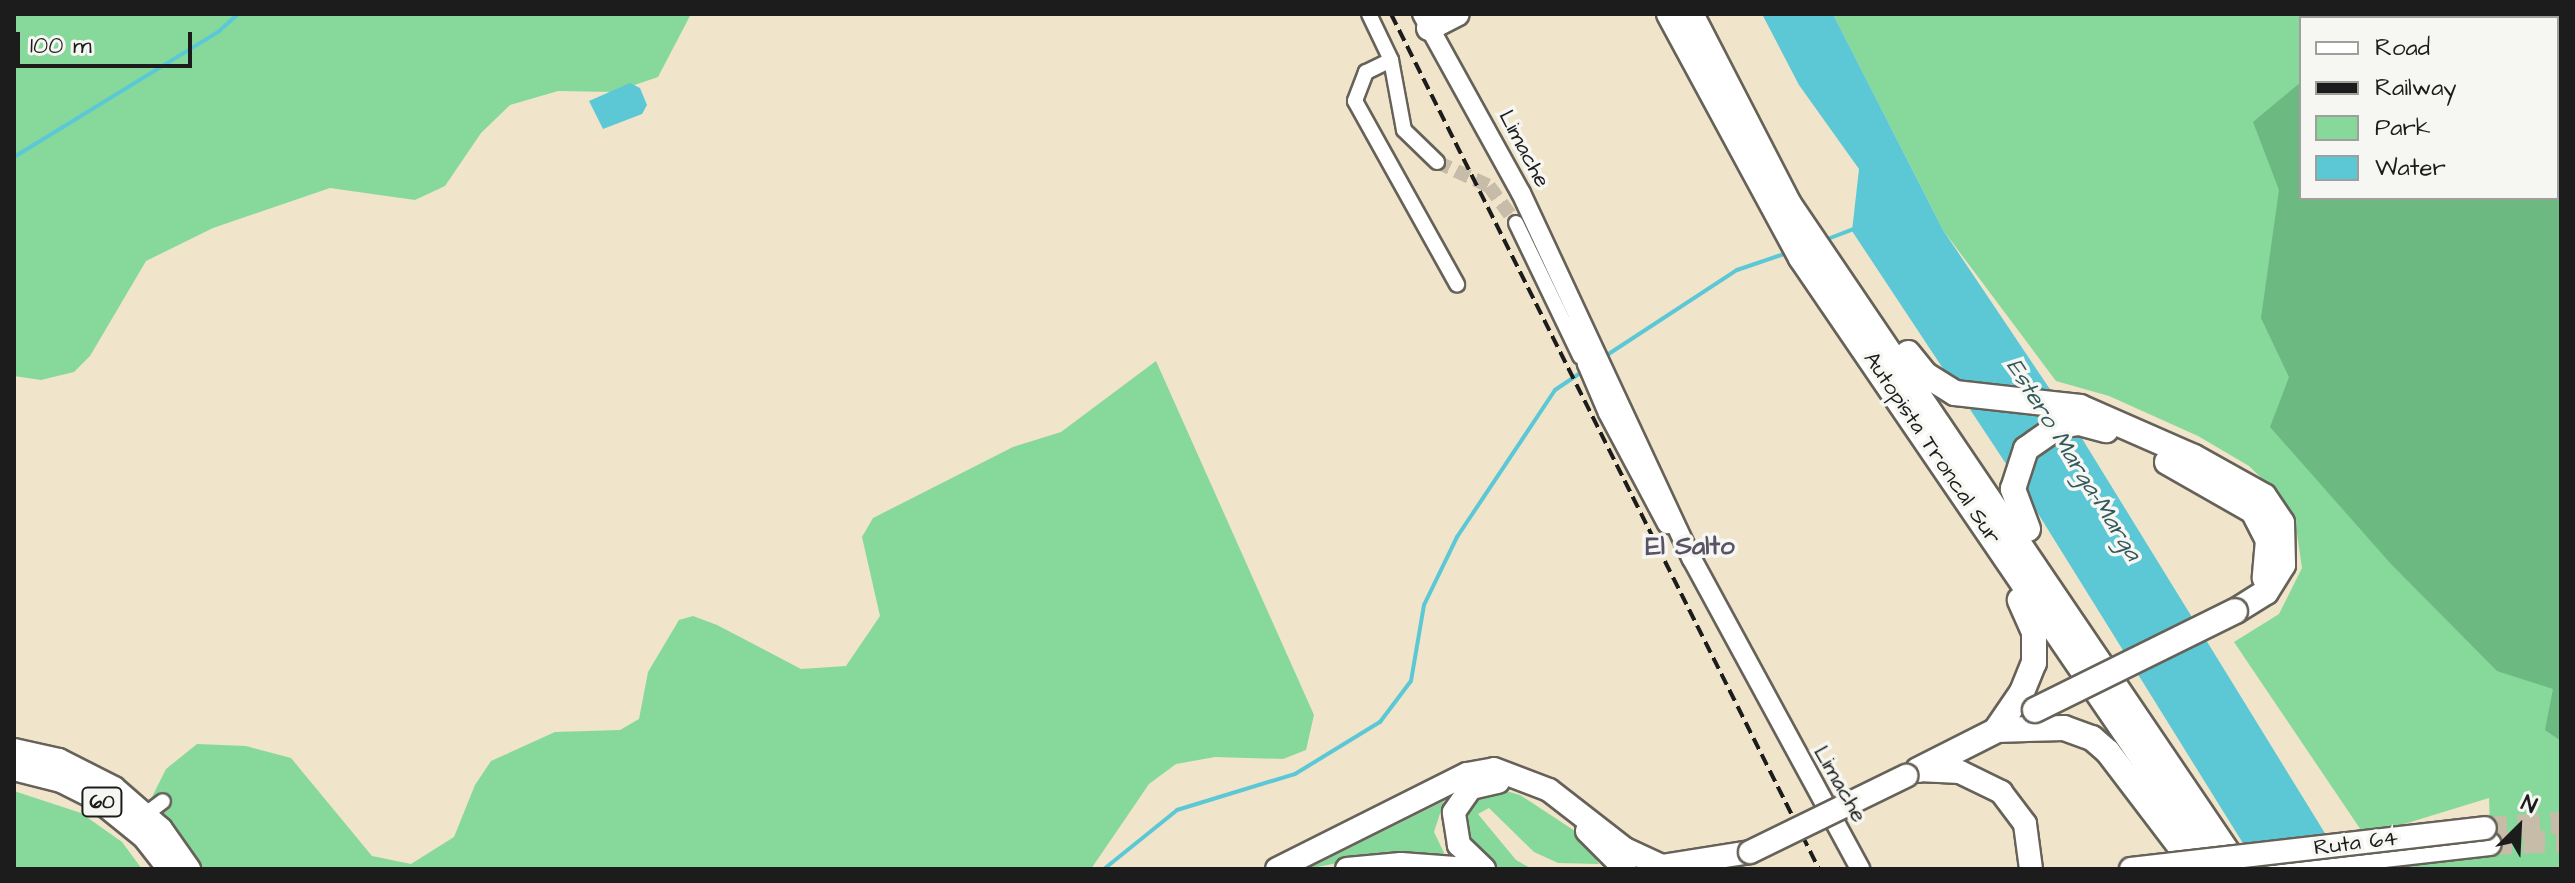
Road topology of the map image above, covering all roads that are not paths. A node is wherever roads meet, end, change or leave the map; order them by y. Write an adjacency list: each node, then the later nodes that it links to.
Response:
1 (1369, 14): 6 (street)
2 (1457, 14): 5 (highway)
3 (1669, 14): 8 (highway, Autopista Troncal Sur)
4 (1691, 14): 8 (highway, Autopista Troncal Sur)
5 (1426, 21): 12 (main road, Limache)
6 (1391, 60): 7 (street); 11 (street)
7 (1437, 162)
8 (1789, 206): 10 (highway, Autopista Troncal Sur); 10 (highway)
9 (1516, 223): 12 (street, Limache)
10 (1819, 251): 13 (highway); 15 (highway); 19 (highway, Autopista Troncal Sur); 34 (highway, Autopista Troncal Sur)
11 (1457, 284)
12 (1586, 353): 14 (main road, Limache)
13 (2242, 608): 15 (highway, bridge); 19 (highway)
14 (1777, 723): 29 (main road, Limache); 30 (main road, Limache)
15 (1996, 730): 18 (highway); 33 (highway)
16 (14, 750): 23 (highway, 60)
17 (14, 769): 22 (highway, 60)
18 (1912, 773): 21 (highway, bridge); 31 (highway)
19 (2190, 798): 35 (highway, Autopista Troncal Sur)
20 (1608, 862): 27 (highway); 28 (highway)
21 (1652, 868): 24 (highway)
22 (169, 869)
23 (189, 869)
24 (1277, 869)
25 (1347, 869): 26 (highway)
26 (1468, 869)
27 (1484, 869)
28 (1625, 869)
29 (1847, 869)
30 (1860, 869)
31 (2031, 869)
32 (2131, 869): 36 (highway, Ruta 64, bridge)
33 (2197, 869)
34 (2218, 869)
35 (2239, 869)
36 (2270, 869)

